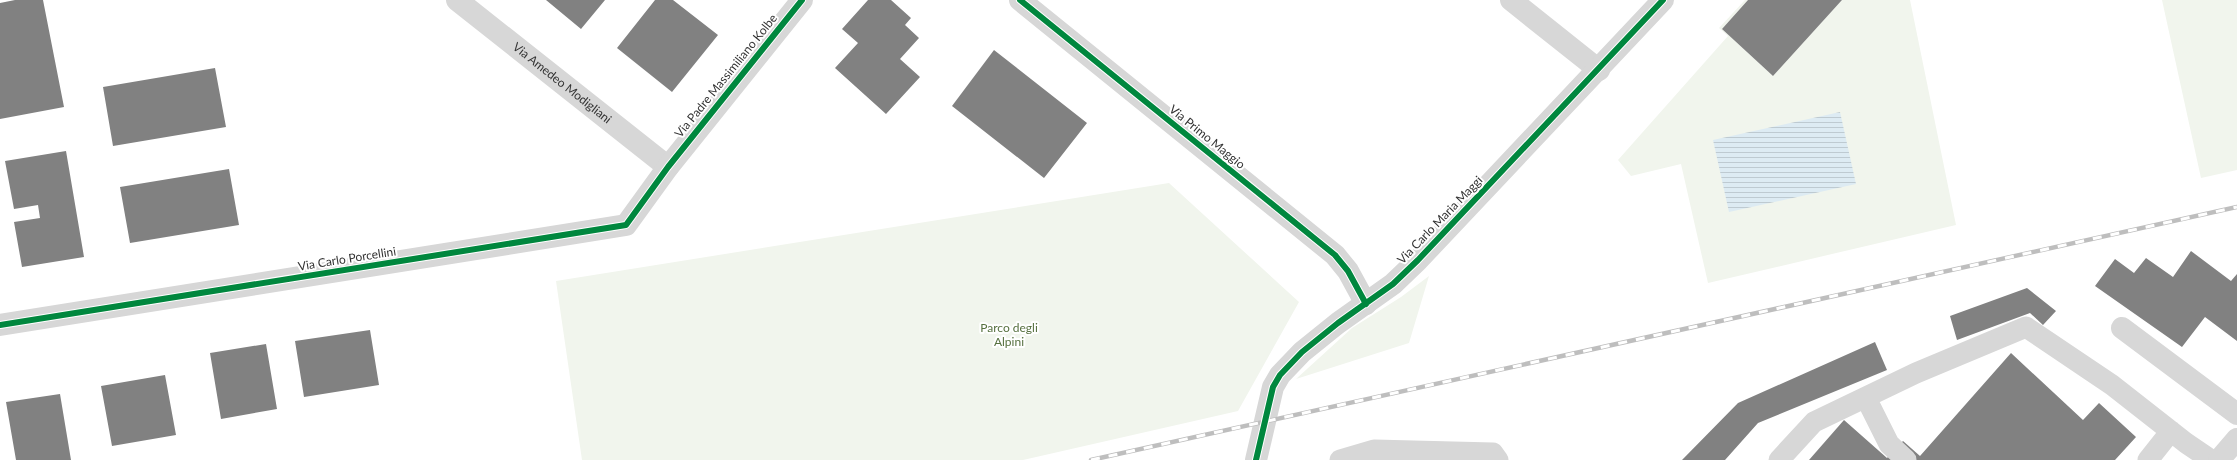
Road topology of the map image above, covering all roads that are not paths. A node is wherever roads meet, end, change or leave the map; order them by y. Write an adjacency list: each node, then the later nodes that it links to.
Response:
1 (457, 0): 7 (street, Via Amedeo Modigliani)
2 (802, 0): 7 (street, Via Padre Massimiliano Kolbe)
3 (1020, 0): 8 (street, Via Primo Maggio)
4 (1511, 0): 6 (street)
5 (1663, 0): 6 (street, Via Carlo Maria Maggi)
6 (1599, 70): 8 (street, Via Carlo Maria Maggi)
7 (668, 167): 9 (street, Via Carlo Porcellini)
8 (1366, 304): 16 (street, Via Carlo Maria Maggi)
9 (0, 326)
10 (2122, 328): 12 (street)
11 (1866, 398): 13 (lane); 19 (lane); 20 (lane)
12 (2237, 414)
13 (2171, 431): 21 (lane); 22 (lane)
14 (2237, 439): 23 (street)
15 (1419, 456): 17 (lane); 18 (lane)
16 (1256, 460)
17 (1340, 460)
18 (1498, 460)
19 (1779, 460)
20 (1906, 460)
21 (2148, 460)
22 (2211, 460)
23 (2219, 460)

